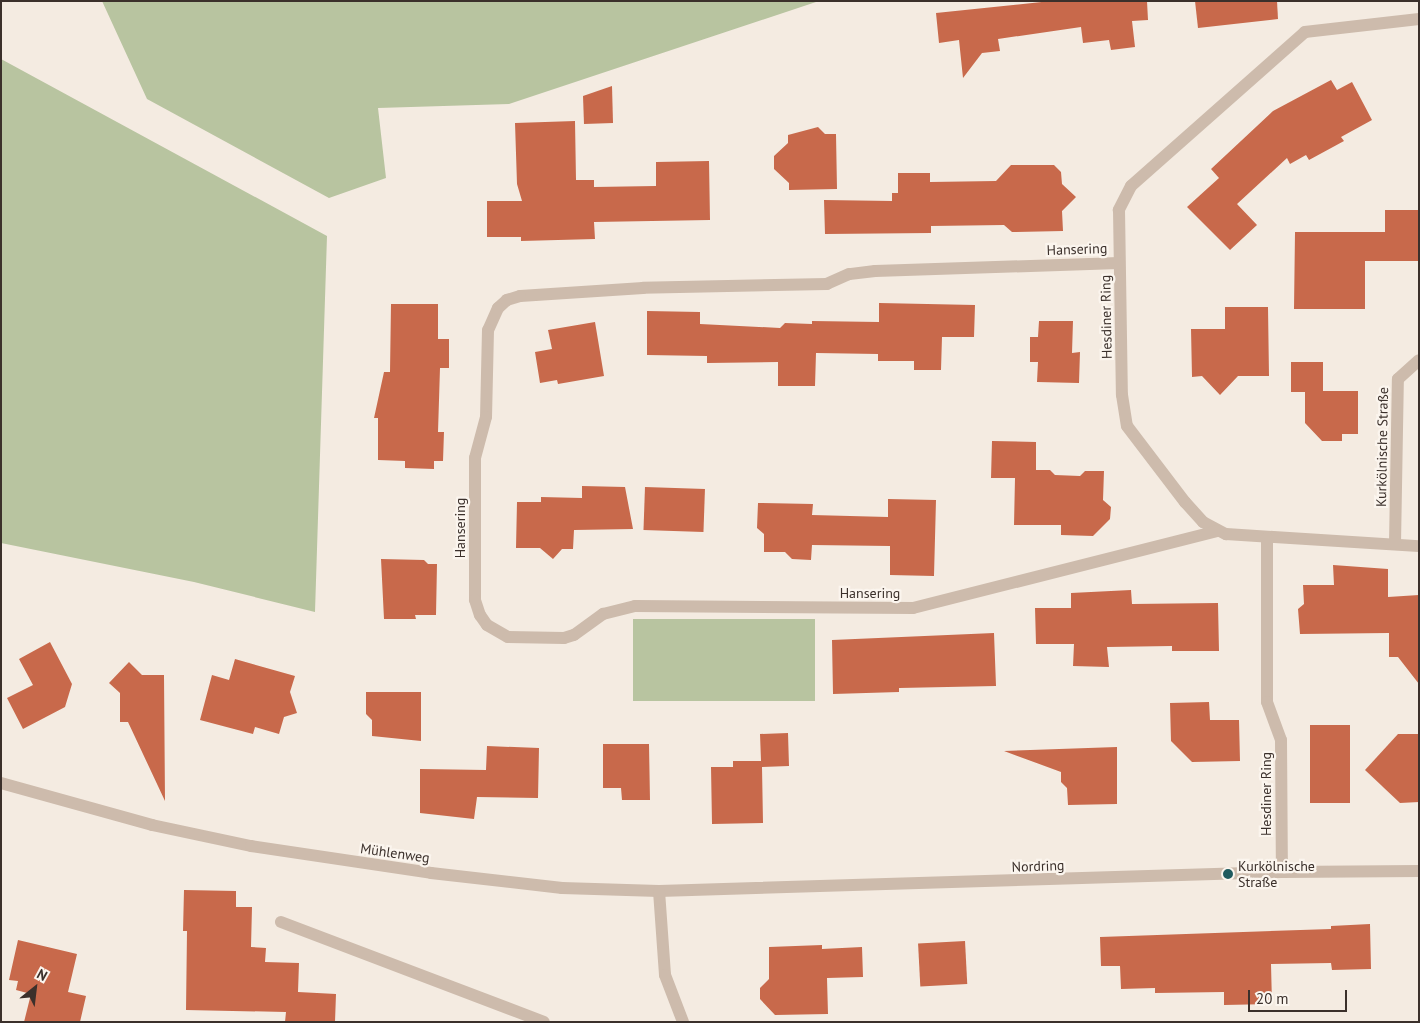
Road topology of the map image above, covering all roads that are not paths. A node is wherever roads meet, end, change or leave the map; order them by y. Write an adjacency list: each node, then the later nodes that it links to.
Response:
1 (1419, 19): 2 (street, Hesdiner Ring)
2 (1120, 263): 4 (street, Hesdiner Ring); 4 (street, Hansering)
3 (1419, 360): 6 (street, Kurkölnische Straße)
4 (1217, 531): 5 (street)
5 (1268, 538): 6 (street); 10 (street, Hesdiner Ring)
6 (1396, 544): 7 (street)
7 (1419, 546)
8 (1, 782): 11 (street, Mühlenweg)
9 (1419, 871): 10 (street, Nordring)
10 (1282, 872): 11 (street, Nordring)
11 (659, 891): 14 (street)
12 (281, 922): 13 (street)
13 (544, 1022)
14 (683, 1022)

